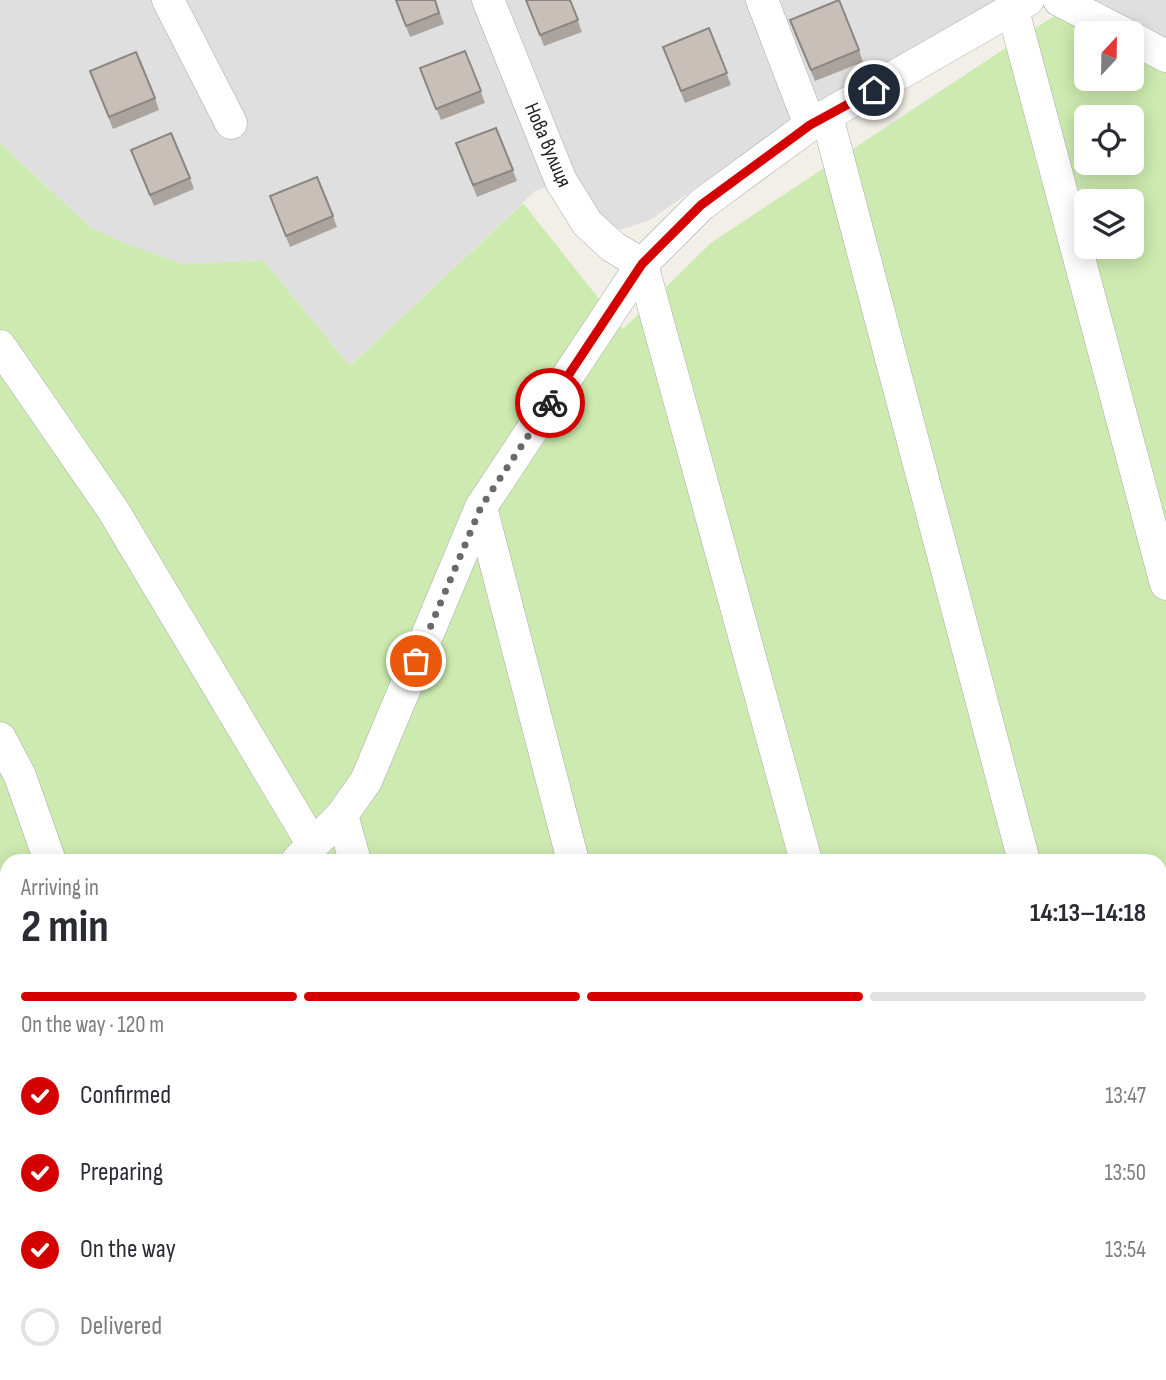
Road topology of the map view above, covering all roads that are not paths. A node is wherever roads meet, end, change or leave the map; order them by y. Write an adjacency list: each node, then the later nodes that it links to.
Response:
1 (168, 0): 10 (street)
2 (488, 0): 11 (street, Нова вулиця)
3 (762, 0): 9 (street)
4 (1059, 0): 6 (street)
5 (1021, 5): 9 (street); 14 (street)
6 (1100, 21)
7 (1144, 44): 8 (street)
8 (1166, 56)
9 (818, 121): 11 (street); 22 (street)
10 (231, 123)
11 (642, 264): 13 (street); 21 (street)
12 (0, 346): 17 (street)
13 (481, 507): 16 (street); 20 (street)
14 (1166, 584)
15 (0, 738): 18 (street)
16 (342, 815): 17 (street); 19 (street)
17 (305, 853)
18 (48, 854)
19 (353, 854)
20 (571, 854)
21 (804, 854)
22 (1022, 854)

